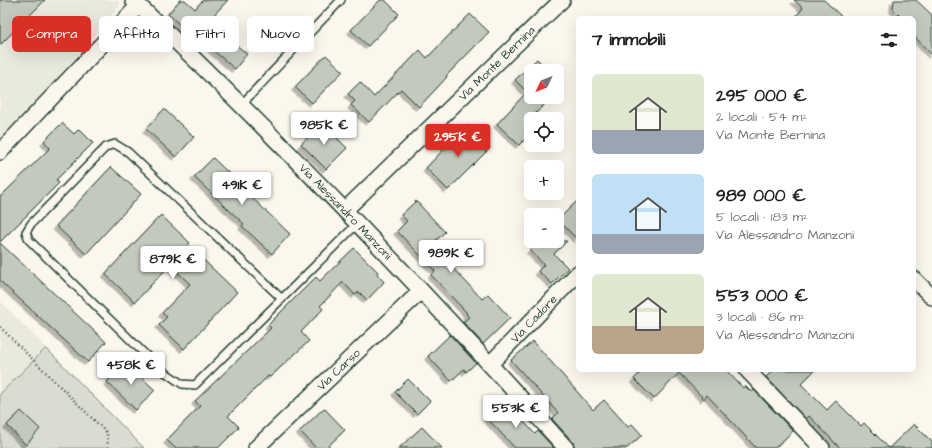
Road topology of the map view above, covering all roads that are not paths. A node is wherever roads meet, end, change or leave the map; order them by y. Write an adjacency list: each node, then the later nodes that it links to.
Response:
1 (341, 0): 4 (lane)
2 (562, 0): 6 (street, Via Monte Bernina)
3 (142, 4): 4 (street, Via Alessandro Manzoni); 5 (street)
4 (241, 104): 6 (street, Via Alessandro Manzoni)
5 (0, 152)
6 (345, 210): 7 (street, Via Alessandro Manzoni)
7 (358, 223): 10 (street, Via Alessandro Manzoni); 12 (lane)
8 (576, 275): 13 (street, Via Cadore)
9 (916, 281): 11 (street)
10 (422, 291): 13 (street, Via Alessandro Manzoni); 15 (street, Via Carso)
11 (932, 297)
12 (282, 299): 12 (lane)
13 (490, 364): 16 (street, Via Alessandro Manzoni)
14 (749, 372): 17 (street)
15 (256, 448)
16 (566, 448)
17 (822, 448)

